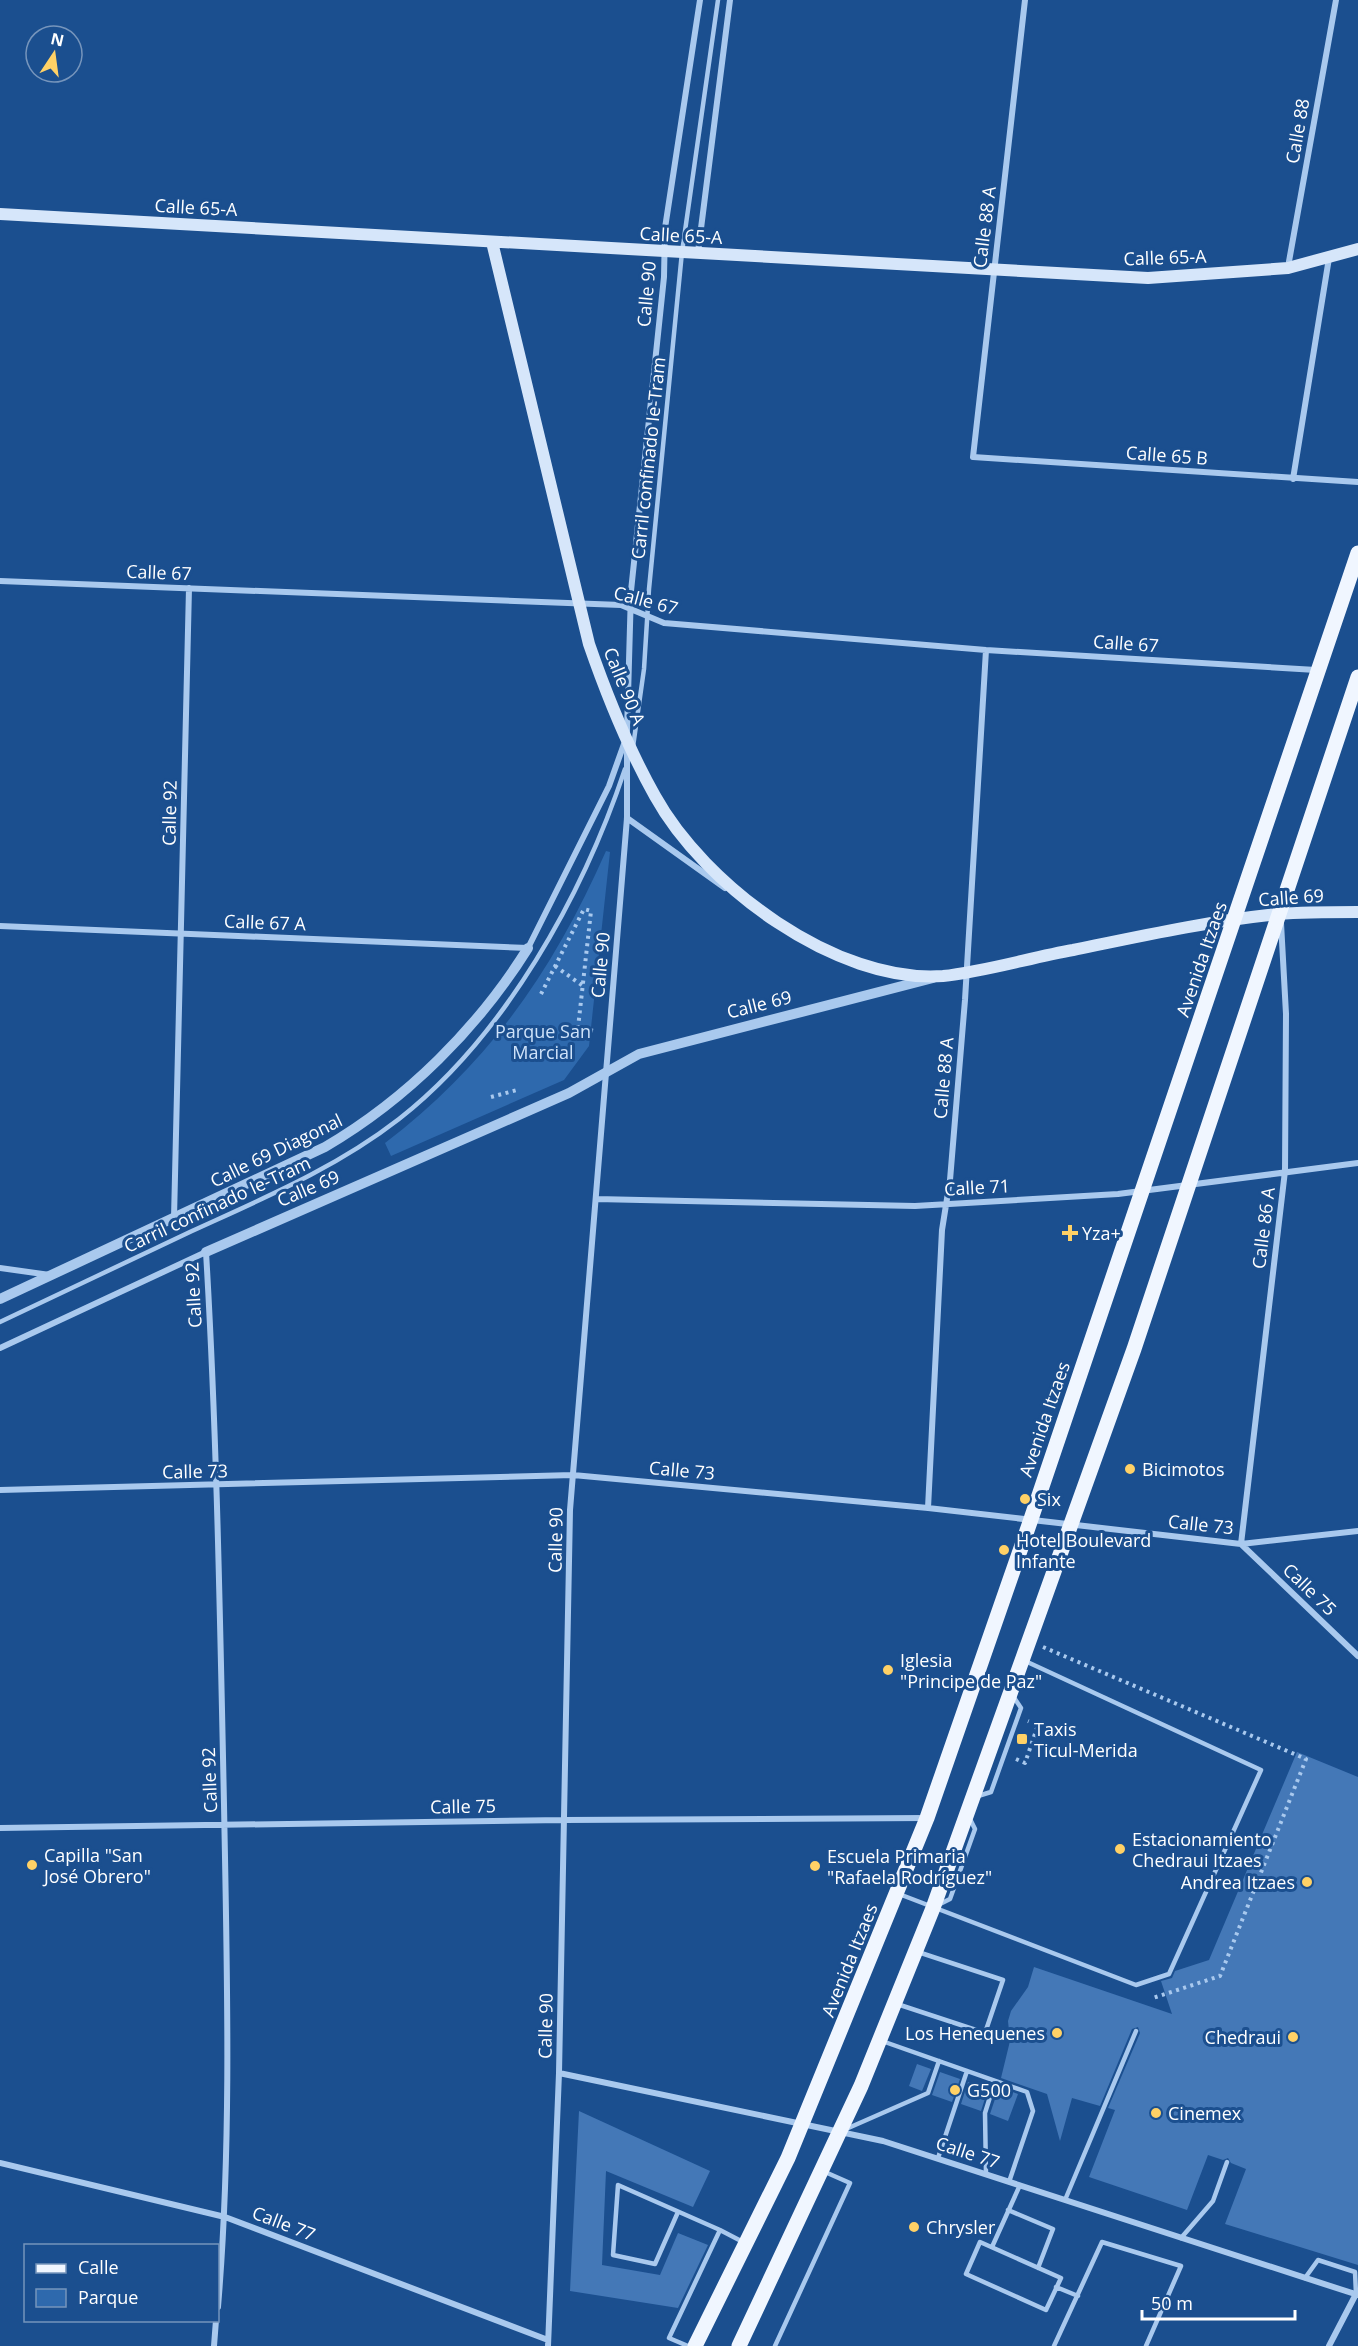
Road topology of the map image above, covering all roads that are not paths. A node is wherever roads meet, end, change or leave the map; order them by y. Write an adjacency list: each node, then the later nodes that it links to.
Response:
1 (700, 0): 9 (street, Calle 90)
2 (718, 0): 10 (lane, Carril confinado Ie-Tram)
3 (730, 0): 11 (street)
4 (1025, 0): 14 (street, Calle 88 A)
5 (1336, 0): 13 (street, Calle 88)
6 (0, 214): 7 (main road, Calle 65-A)
7 (492, 242): 9 (main road, Calle 65-A); 21 (main road, Calle 90 A)
8 (1358, 249): 12 (main road, Calle 65-A)
9 (664, 252): 10 (main road, Calle 65-A); 22 (street, Calle 90)
10 (682, 252): 11 (main road, Calle 65-A); 23 (lane, Carril confinado Ie-Tram)
11 (698, 253): 14 (main road, Calle 65-A)
12 (1330, 255): 13 (main road, Calle 65-A); 16 (street)
13 (1288, 268): 14 (main road, Calle 65-A)
14 (994, 270): 15 (street, Calle 88 A)
15 (973, 457): 16 (street, Calle 65 B)
16 (1293, 479): 17 (street, Calle 65 B)
17 (1358, 482)
18 (1358, 553): 25 (main road, Avenida Itzaes)
19 (0, 581): 20 (street, Calle 67)
20 (189, 588): 21 (street, Calle 67); 36 (street, Calle 92)
21 (580, 602): 22 (street, Calle 67); 27 (main road, Calle 90 A)
22 (630, 609): 23 (street, Calle 67); 27 (street, Calle 90)
23 (647, 616): 24 (street, Calle 67); 28 (lane, Carril confinado Ie-Tram)
24 (986, 650): 25 (street, Calle 67); 38 (street, Calle 88 A)
25 (1319, 670): 34 (main road, Avenida Itzaes)
26 (1358, 677): 33 (main road)
27 (626, 737): 28 (main road, Calle 90 A); 29 (street, Calle 90); 37 (street, Calle 69 Diagonal)
28 (632, 749): 29 (lane, Carril confinado Ie-Tram); 32 (main road, Calle 90 A)
29 (627, 765): 30 (street, Calle 90); 52 (lane, Carril confinado Ie-Tram)
30 (627, 818): 32 (street); 40 (street, Calle 90)
31 (1358, 912): 33 (main road, Calle 69)
32 (762, 914): 39 (main road, Calle 90 A)
33 (1280, 914): 34 (main road, Calle 69); 42 (street, Calle 86 A); 43 (main road)
34 (1235, 919): 38 (main road, Calle 69); 44 (main road, Avenida Itzaes)
35 (0, 926): 36 (street, Calle 67 A)
36 (181, 933): 37 (street, Calle 67 A); 47 (street, Calle 92)
37 (528, 948): 47 (street, Calle 69 Diagonal)
38 (966, 971): 39 (main road, Calle 69); 46 (street, Calle 88 A)
39 (942, 976): 40 (street, Calle 69)
40 (606, 1074): 45 (street, Calle 90); 48 (street, Calle 69)
41 (1358, 1163): 42 (street, Calle 71)
42 (1285, 1171): 43 (street, Calle 71); 61 (street, Calle 86 A)
43 (1188, 1186): 44 (street, Calle 71); 59 (main road)
44 (1142, 1191): 46 (street, Calle 71); 58 (main road, Avenida Itzaes)
45 (596, 1199): 46 (street, Calle 71); 54 (street, Calle 90)
46 (946, 1204): 57 (street, Calle 88 A)
47 (174, 1218): 50 (street, Calle 69 Diagonal)
48 (206, 1252): 53 (street); 55 (street, Calle 92)
49 (0, 1268): 50 (street)
50 (53, 1276): 51 (street, Calle 69 Diagonal)
51 (0, 1299)
52 (0, 1323)
53 (0, 1348)
54 (573, 1475): 55 (street, Calle 73); 57 (street, Calle 73); 65 (street, Calle 90)
55 (218, 1485): 56 (street, Calle 73); 66 (street, Calle 92)
56 (0, 1490)
57 (928, 1508): 58 (street, Calle 73)
58 (1030, 1522): 59 (street, Calle 73); 64 (main road, Avenida Itzaes)
59 (1068, 1525): 61 (street, Calle 73); 63 (main road)
60 (1358, 1531): 61 (street, Calle 73)
61 (1241, 1544): 62 (street, Calle 75)
62 (1358, 1656)
63 (1021, 1659): 69 (main road); 69 (lane)
64 (927, 1818): 65 (street, Calle 75); 68 (main road, Avenida Itzaes)
65 (564, 1820): 66 (street, Calle 75); 76 (street, Calle 90)
66 (225, 1824): 67 (street, Calle 75); 90 (street, Calle 92)
67 (0, 1828)
68 (898, 1893): 69 (lane); 78 (main road, Avenida Itzaes)
69 (933, 1908): 70 (main road)
70 (915, 1952): 71 (main road); 71 (lane)
71 (894, 2004): 73 (main road)
72 (1136, 2031): 87 (lane)
73 (879, 2040): 74 (lane); 79 (main road)
74 (939, 2061): 75 (lane); 79 (lane)
75 (967, 2071): 77 (lane); 80 (lane)
76 (559, 2073): 78 (street, Calle 77); 102 (street, Calle 90)
77 (995, 2081): 84 (lane); 85 (lane)
78 (802, 2124): 79 (street, Calle 77); 93 (main road, Avenida Itzaes)
79 (840, 2131): 80 (street, Calle 77); 83 (main road)
80 (938, 2158): 84 (street, Calle 77)
81 (1227, 2162): 92 (lane)
82 (0, 2163): 90 (street, Calle 77)
83 (822, 2170): 106 (main road); 107 (lane)
84 (986, 2174): 85 (street, Calle 77)
85 (1010, 2182): 86 (street, Calle 77)
86 (1020, 2185): 87 (street, Calle 77); 88 (lane)
87 (1065, 2200): 92 (street, Calle 77)
88 (1008, 2210): 94 (lane); 95 (lane)
89 (678, 2212): 89 (lane); 91 (lane)
90 (225, 2217): 98 (street, Calle 92); 102 (street, Calle 77)
91 (720, 2230): 93 (lane); 104 (lane)
92 (1181, 2238): 96 (street, Calle 77)
93 (747, 2243): 105 (main road, Avenida Itzaes)
94 (992, 2247): 95 (lane); 97 (lane)
95 (1038, 2268): 97 (lane)
96 (1305, 2278): 99 (street, Calle 77); 99 (lane)
97 (1056, 2287): 100 (lane)
98 (219, 2294)
99 (1357, 2294): 110 (street)
100 (1078, 2296): 108 (lane); 109 (lane)
101 (216, 2322): 103 (street)
102 (548, 2343)
103 (214, 2346)
104 (688, 2346)
105 (694, 2346)
106 (740, 2346)
107 (775, 2346)
108 (1054, 2346)
109 (1146, 2346)
110 (1329, 2346)

